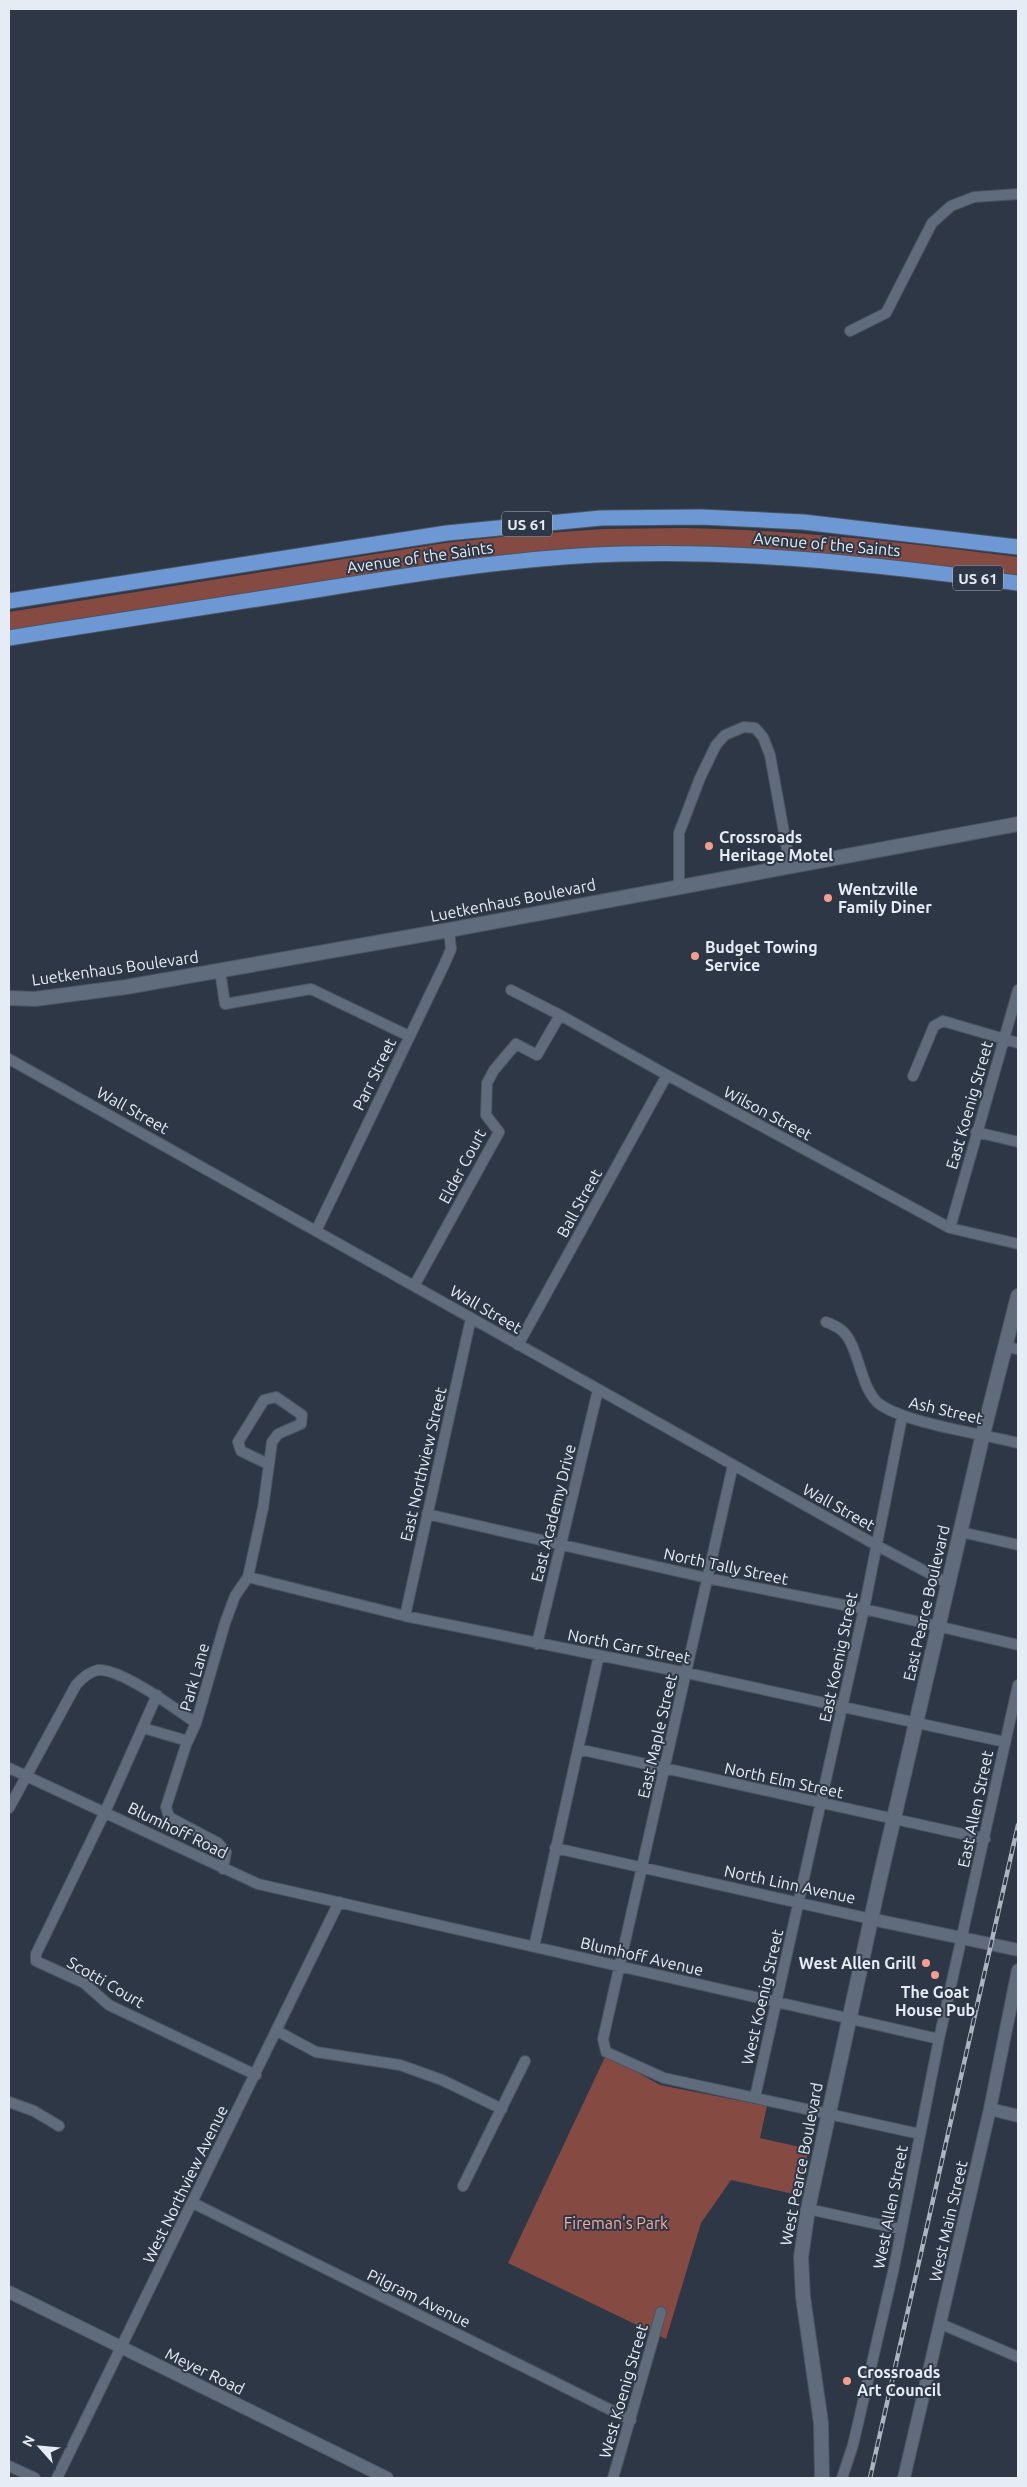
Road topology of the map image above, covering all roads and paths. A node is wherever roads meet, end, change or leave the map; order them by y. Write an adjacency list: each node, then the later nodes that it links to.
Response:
1 (1018, 194): 2 (street)
2 (850, 331)
3 (1018, 547): 7 (highway, Avenue of the Saints / US 61)
4 (939, 573): 5 (highway, Avenue of the Saints / US 61); 6 (highway); 8 (highway, Avenue of the Saints / US 61)
5 (1018, 583)
6 (1018, 590)
7 (9, 601)
8 (9, 639)
9 (1018, 824): 10 (main road, Luetkenhaus Boulevard)
10 (790, 866): 11 (main road, Luetkenhaus Boulevard); 11 (street)
11 (679, 886): 12 (main road, Luetkenhaus Boulevard)
12 (449, 930): 13 (main road, Luetkenhaus Boulevard); 18 (street, Parr Street)
13 (220, 970): 16 (main road, Luetkenhaus Boulevard); 18 (street)
14 (510, 990): 17 (street, Wilson Street)
15 (1018, 990): 19 (street, East Koenig Street)
16 (10, 999)
17 (560, 1015): 22 (street, Wilson Street); 29 (street, Elder Court)
18 (409, 1036): 27 (street, Parr Street)
19 (1002, 1039): 20 (street); 23 (street); 24 (street, East Koenig Street)
20 (1018, 1043)
21 (9, 1059): 27 (street, Wall Street)
22 (667, 1075): 26 (street, Wilson Street); 33 (street, Ball Street)
23 (913, 1076)
24 (976, 1132): 25 (street); 26 (street, East Koenig Street)
25 (1018, 1142)
26 (950, 1228): 28 (street, Wilson Street)
27 (316, 1230): 29 (street, Wall Street)
28 (1018, 1244)
29 (414, 1286): 31 (street, Wall Street)
30 (1018, 1296): 34 (main road, East Pearce Boulevard)
31 (471, 1318): 33 (street, Wall Street); 41 (street, East Northview Street)
32 (826, 1322): 36 (street, Ash Street)
33 (518, 1345): 35 (street, Wall Street)
34 (1012, 1348): 37 (main road, East Pearce Boulevard)
35 (598, 1390): 40 (street, Wall Street); 43 (street, East Academy Drive)
36 (902, 1417): 37 (street, Ash Street); 44 (street, East Koenig Street)
37 (983, 1434): 38 (street, Ash Street); 42 (main road, East Pearce Boulevard)
38 (1018, 1443)
39 (268, 1464): 39 (street, Park Lane); 46 (street, Park Lane)
40 (733, 1465): 44 (street, Wall Street); 47 (street, East Maple Street)
41 (427, 1514): 43 (street, North Tally Street); 50 (street, East Northview Street)
42 (961, 1532): 45 (street); 48 (main road, East Pearce Boulevard)
43 (562, 1544): 47 (street, North Tally Street); 52 (street, East Academy Drive)
44 (876, 1545): 48 (street, Wall Street); 49 (street, East Koenig Street)
45 (1018, 1546)
46 (248, 1577): 50 (street, North Carr Street); 59 (street, Park Lane)
47 (707, 1578): 49 (street, North Tally Street); 55 (street, East Maple Street)
48 (949, 1584): 51 (main road, East Pearce Boulevard)
49 (864, 1609): 51 (street, North Tally Street); 58 (street, East Koenig Street)
50 (405, 1616): 52 (street, North Carr Street)
51 (938, 1627): 53 (street, North Tally Street); 60 (main road, East Pearce Boulevard)
52 (537, 1644): 54 (street, North Carr Street)
53 (1018, 1645)
54 (599, 1655): 55 (street, North Carr Street); 64 (street)
55 (687, 1673): 58 (street, North Carr Street); 66 (street, East Maple Street)
56 (1018, 1686): 63 (street, East Allen Street)
57 (157, 1695): 59 (street); 61 (street); 67 (street)
58 (842, 1707): 60 (street, North Carr Street); 68 (street, East Koenig Street)
59 (196, 1723): 62 (street, Park Lane)
60 (917, 1723): 63 (street, North Carr Street); 71 (main road, East Pearce Boulevard)
61 (143, 1728): 62 (street); 70 (street)
62 (188, 1741): 75 (street, Park Lane)
63 (1005, 1742): 72 (street, East Allen Street)
64 (578, 1748): 66 (street, North Elm Street); 73 (street)
65 (9, 1768): 67 (street, Blumhoff Road)
66 (665, 1770): 68 (street, North Elm Street); 74 (street, East Maple Street)
67 (24, 1776): 69 (street); 70 (street, Blumhoff Road)
68 (821, 1803): 71 (street, North Elm Street); 77 (street, East Koenig Street)
69 (9, 1808)
70 (105, 1812): 75 (street, Blumhoff Road); 89 (street, Scotti Court)
71 (894, 1820): 72 (street, North Elm Street); 78 (main road, East Pearce Boulevard)
72 (985, 1839): 79 (street, East Allen Street)
73 (555, 1848): 74 (street, North Linn Avenue); 80 (street)
74 (643, 1868): 77 (street, North Linn Avenue); 82 (street, East Maple Street)
75 (223, 1869): 76 (street, Blumhoff Road)
76 (339, 1902): 80 (street, Blumhoff Avenue); 86 (street, West Northview Avenue)
77 (799, 1904): 78 (street, North Linn Avenue); 84 (street, West Koenig Street)
78 (871, 1919): 79 (street, North Linn Avenue); 85 (main road, West Pearce Boulevard)
79 (961, 1939): 81 (street, North Linn Avenue); 87 (street, West Allen Street)
80 (534, 1947): 82 (street, Blumhoff Avenue)
81 (1018, 1950)
82 (620, 1967): 84 (street, Blumhoff Avenue); 90 (street, East Maple Street)
83 (1018, 1970): 93 (street, West Main Street)
84 (777, 2001): 85 (street, Blumhoff Avenue); 90 (street, West Koenig Street)
85 (849, 2018): 87 (street, Blumhoff Avenue); 94 (main road, West Pearce Boulevard)
86 (277, 2031): 89 (street, West Northview Avenue); 92 (street)
87 (939, 2039): 97 (street, West Allen Street)
88 (525, 2061): 92 (street)
89 (256, 2075): 99 (street, West Northview Avenue)
90 (755, 2097): 94 (street)
91 (9, 2102): 96 (street)
92 (502, 2109): 98 (street)
93 (990, 2109): 95 (street); 104 (street, West Main Street)
94 (827, 2113): 97 (street); 100 (main road, West Pearce Boulevard)
95 (1018, 2116)
96 (59, 2126)
97 (920, 2134): 101 (street, West Allen Street)
98 (463, 2186)
99 (193, 2203): 105 (street, West Northview Avenue); 107 (street, Pilgram Avenue)
100 (808, 2209): 101 (street); 113 (main road, West Pearce Boulevard)
101 (900, 2230): 114 (street, West Allen Street)
102 (9, 2292): 105 (street, Meyer Road)
103 (661, 2312): 107 (street, West Koenig Street)
104 (941, 2324): 106 (street); 115 (street, West Main Street)
105 (120, 2348): 110 (street, West Northview Avenue); 111 (street, Meyer Road)
106 (1018, 2357)
107 (631, 2420): 112 (street, West Koenig Street)
108 (9, 2466): 109 (street)
109 (34, 2478)
110 (56, 2478)
111 (387, 2478)
112 (613, 2478)
113 (822, 2478)
114 (842, 2478)
115 (904, 2478)

